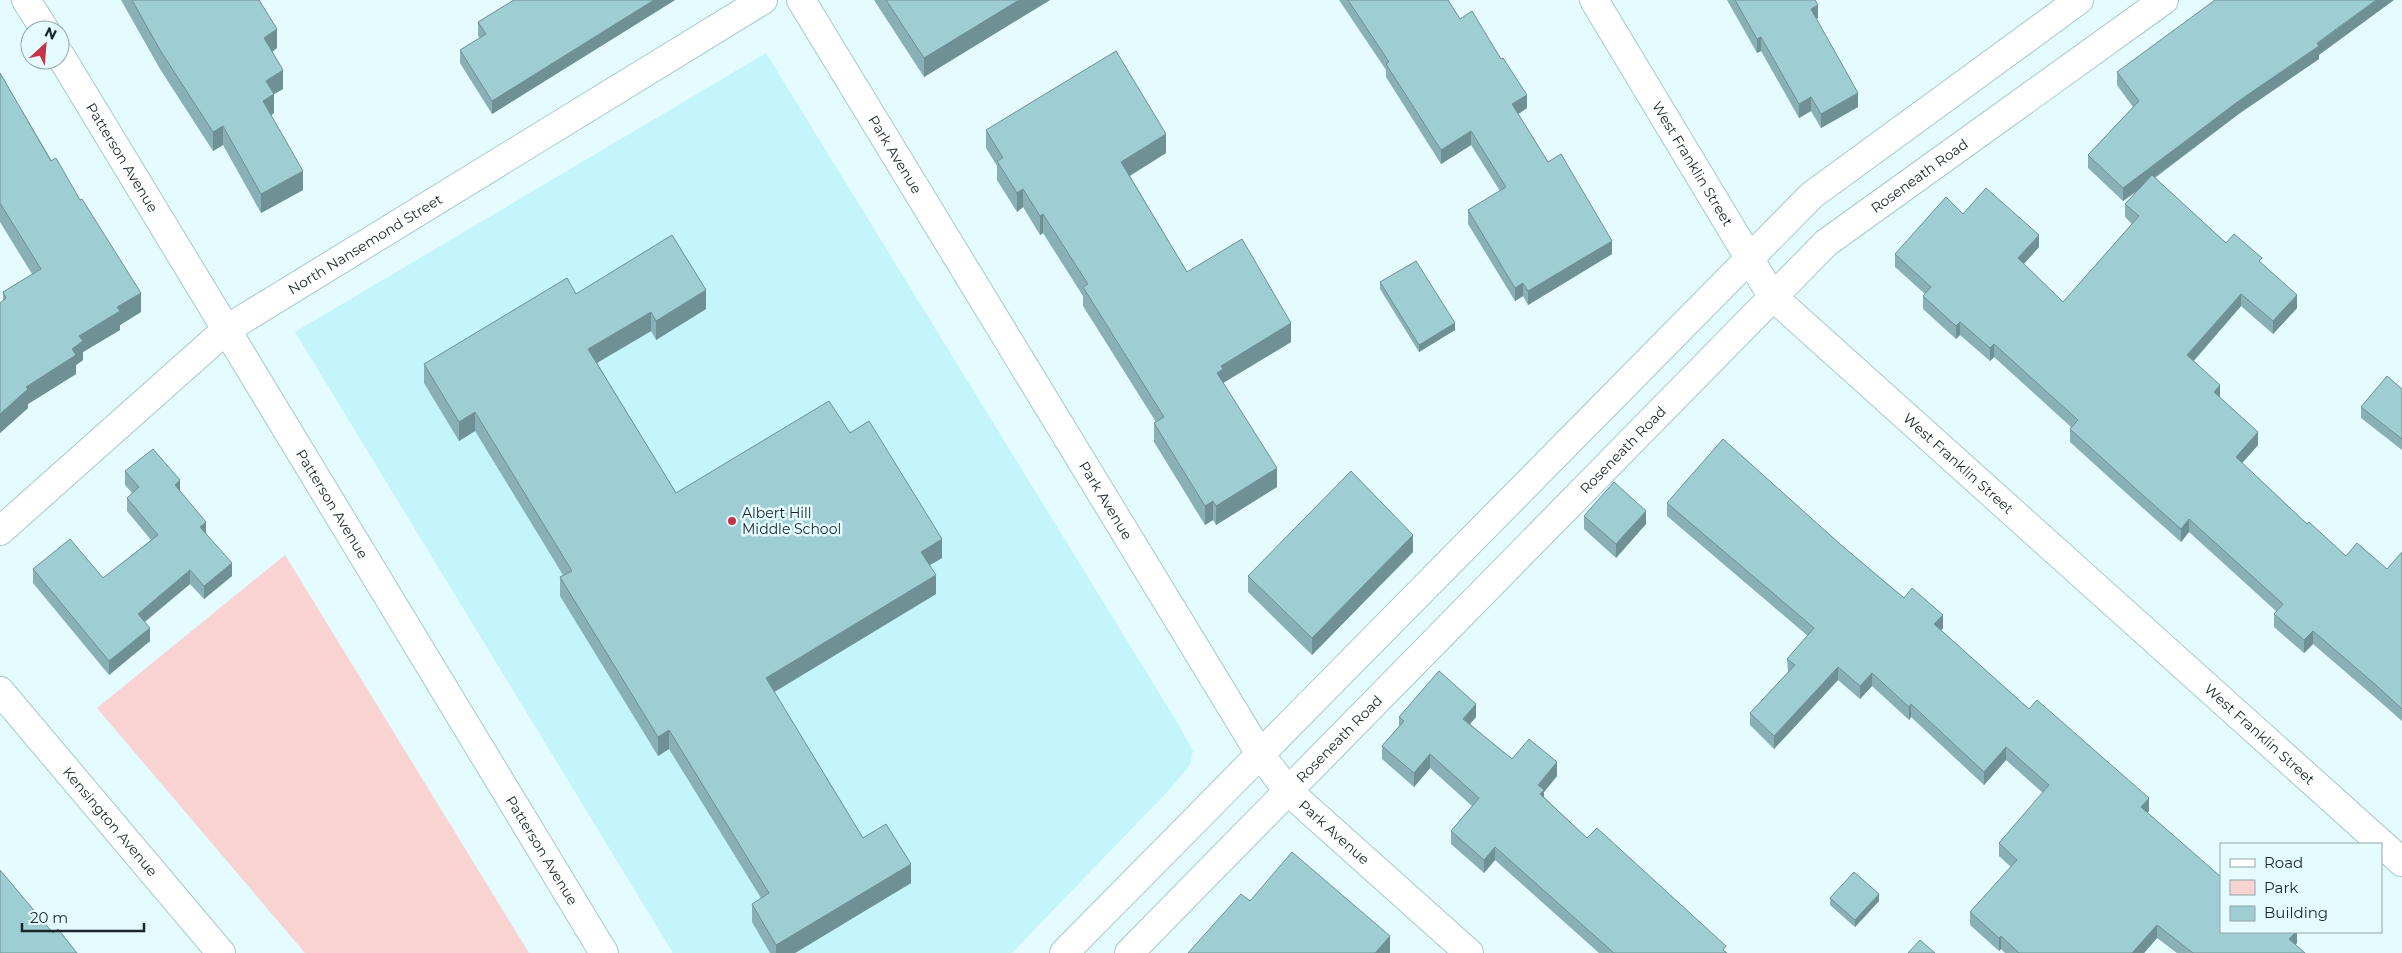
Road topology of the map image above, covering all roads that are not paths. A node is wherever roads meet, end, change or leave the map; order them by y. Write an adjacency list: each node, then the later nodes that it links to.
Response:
1 (26, 0): 7 (street)
2 (763, 0): 11 (street, North Nansemond Street)
3 (801, 0): 14 (street, Park Avenue)
4 (1594, 0): 9 (street, West Franklin Street)
5 (2079, 0): 9 (street)
6 (2164, 0): 10 (street, Roseneath Road)
7 (39, 20)
8 (69, 70): 11 (street, Patterson Avenue)
9 (1750, 257): 10 (street, West Franklin Street); 14 (street)
10 (1772, 296): 15 (street, Roseneath Road); 16 (street, West Franklin Street)
11 (227, 329): 12 (street, North Nansemond Street); 20 (street, Patterson Avenue)
12 (0, 531)
13 (0, 691): 19 (street, Kensington Avenue)
14 (1260, 754): 15 (street, Park Avenue); 21 (street)
15 (1288, 791): 22 (street, Roseneath Road); 23 (street, Park Avenue)
16 (2381, 843)
17 (2382, 844): 18 (street, West Franklin Street)
18 (2402, 862)
19 (220, 953)
20 (604, 953)
21 (1064, 953)
22 (1129, 953)
23 (1469, 953)

